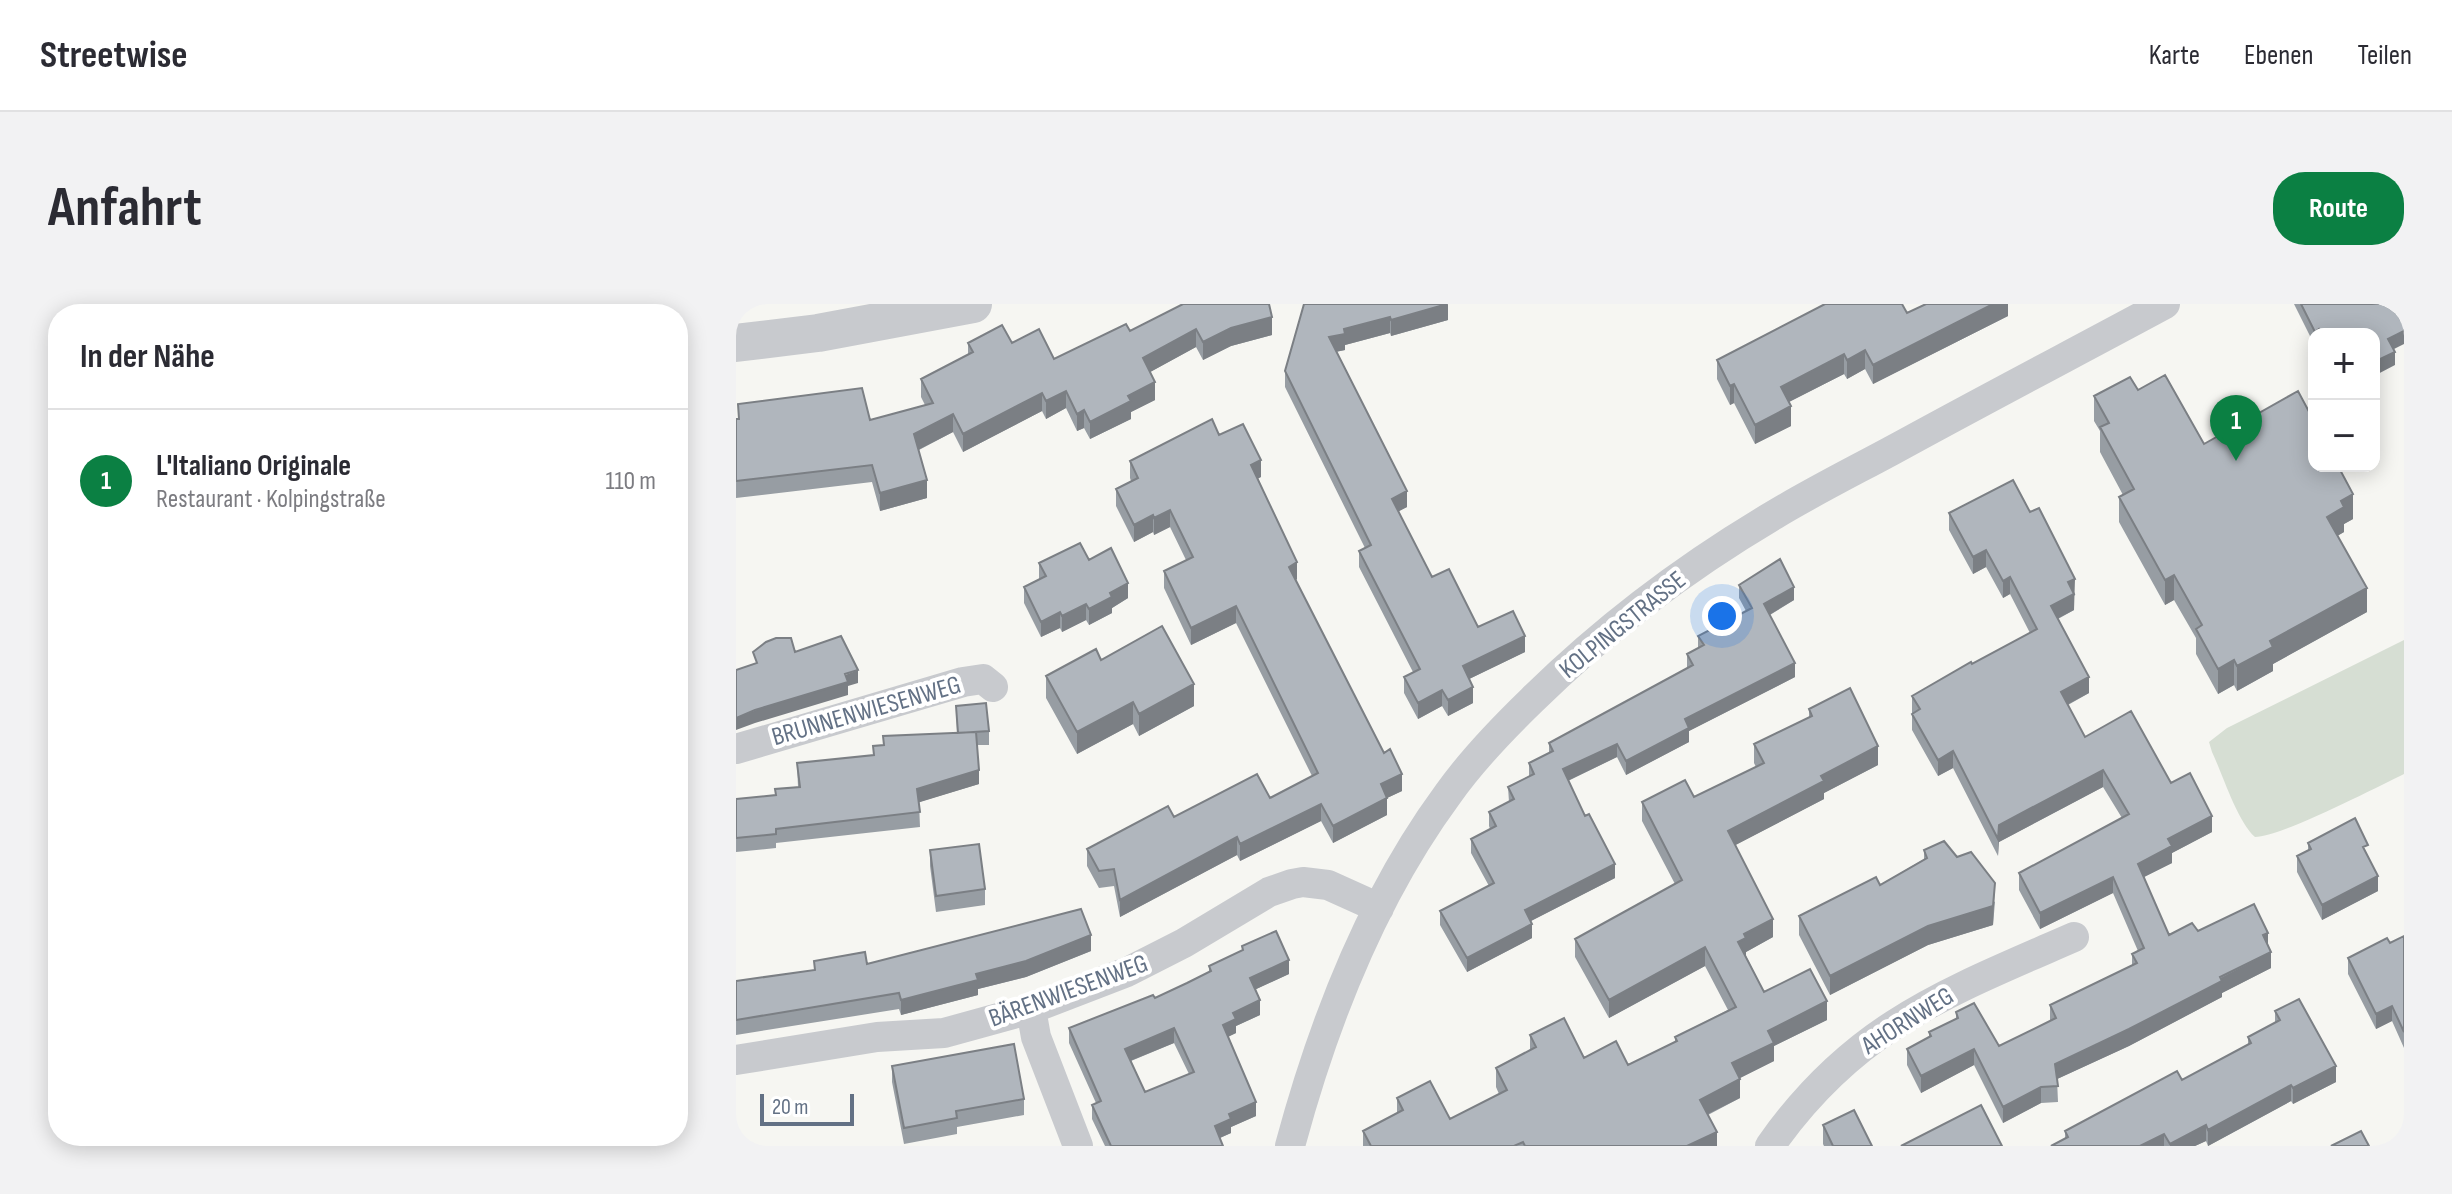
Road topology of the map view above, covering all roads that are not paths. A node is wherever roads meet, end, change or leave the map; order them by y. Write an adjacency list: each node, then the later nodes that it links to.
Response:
1 (973, 304): 3 (street)
2 (2165, 304): 6 (street, KOLPINGSTRASSE)
3 (736, 343)
4 (993, 687): 5 (street, BRUNNENWIESENWEG)
5 (736, 749)
6 (1379, 908): 8 (street, BÄRENWIESENWEG); 11 (street, KOLPINGSTRASSE)
7 (2074, 937): 12 (street, AHORNWEG)
8 (1031, 1009): 9 (street, BÄRENWIESENWEG); 10 (street)
9 (736, 1060)
10 (1078, 1146)
11 (1290, 1146)
12 (1770, 1146)

